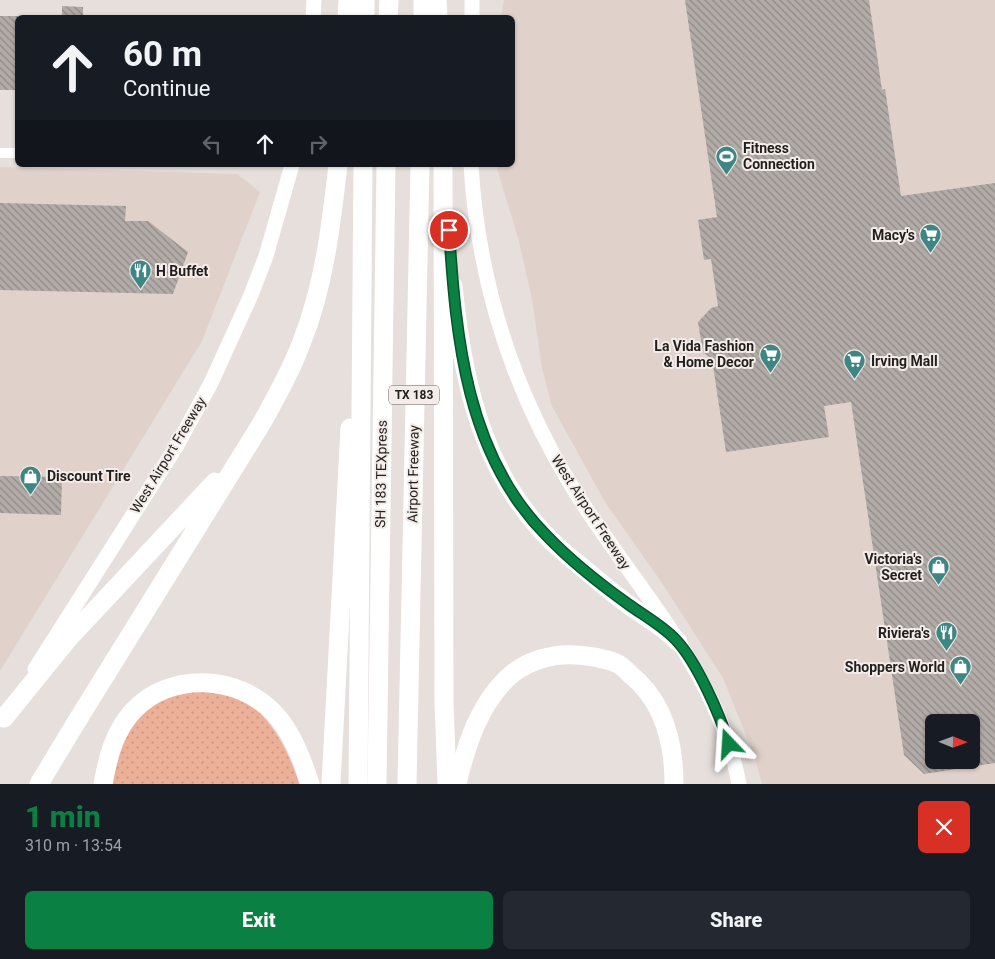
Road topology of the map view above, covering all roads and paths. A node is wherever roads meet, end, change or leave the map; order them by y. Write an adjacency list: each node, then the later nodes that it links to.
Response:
1 (314, 0): 9 (main road)
2 (348, 0): 10 (highway)
3 (366, 0): 11 (highway)
4 (389, 0): 12 (highway)
5 (400, 0): 13 (highway)
6 (423, 0): 14 (highway)
7 (437, 0): 15 (highway)
8 (472, 0): 16 (main road)
9 (314, 15)
10 (347, 15)
11 (365, 15)
12 (388, 15)
13 (400, 15)
14 (423, 15)
15 (438, 15)
16 (472, 15)
17 (0, 153): 18 (street)
18 (15, 153)
19 (291, 167): 31 (main road, West Airport Freeway)
20 (338, 167): 29 (highway)
21 (363, 167): 28 (highway)
22 (386, 167): 37 (highway, SH 183 TEXpress)
23 (398, 167): 38 (highway, SH 183 TEXpress)
24 (420, 167): 39 (highway, Airport Freeway / TX 183)
25 (443, 167): 30 (highway)
26 (443, 167): 40 (highway)
27 (471, 167): 30 (main road, West Airport Freeway)
28 (362, 352): 35 (highway); 36 (highway)
29 (260, 426): 31 (highway); 32 (highway)
30 (678, 642): 43 (main road, West Airport Freeway)
31 (2, 722)
32 (39, 784)
33 (103, 784): 34 (highway)
34 (310, 784)
35 (332, 784)
36 (358, 784)
37 (377, 784)
38 (388, 784)
39 (407, 784)
40 (447, 784)
41 (457, 784): 42 (highway)
42 (674, 784)
43 (739, 784)

